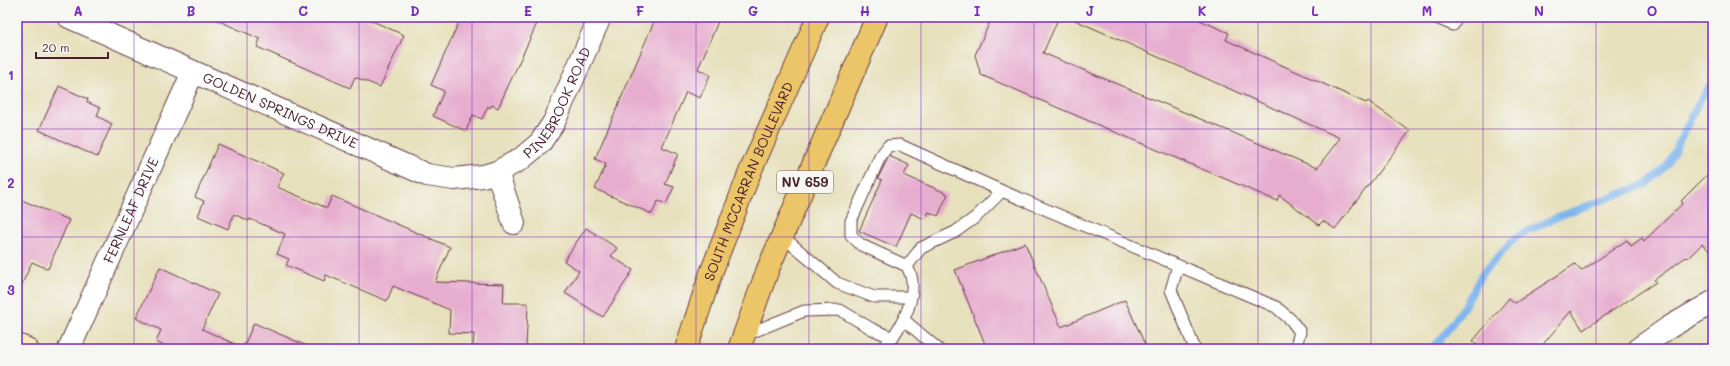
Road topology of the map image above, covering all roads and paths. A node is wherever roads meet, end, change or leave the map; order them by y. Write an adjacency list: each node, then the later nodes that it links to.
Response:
1 (69, 17): 7 (street, GOLDEN SPRINGS DRIVE)
2 (600, 17): 8 (street, PINEBROOK ROAD)
3 (818, 17): 22 (main road, SOUTH MCCARRAN BOULEVARD)
4 (877, 17): 11 (main road, NV 659)
5 (1434, 17): 6 (lane)
6 (1457, 17)
7 (193, 72): 8 (street, GOLDEN SPRINGS DRIVE); 21 (street, FERNLEAF DRIVE)
8 (497, 172): 10 (street)
9 (1002, 191): 12 (lane); 12 (lane); 13 (lane)
10 (514, 223)
11 (782, 236): 14 (lane); 18 (main road, NV 659)
12 (907, 266): 14 (lane)
13 (1178, 266): 25 (lane); 26 (lane)
14 (911, 297): 16 (lane)
15 (1713, 302): 27 (street)
16 (904, 320): 17 (lane); 24 (lane)
17 (893, 338): 18 (lane); 23 (lane)
18 (741, 343)
19 (17, 344): 20 (main road)
20 (27, 349)
21 (69, 349)
22 (686, 349)
23 (882, 349)
24 (938, 349)
25 (1195, 349)
26 (1295, 349)
27 (1638, 349)

